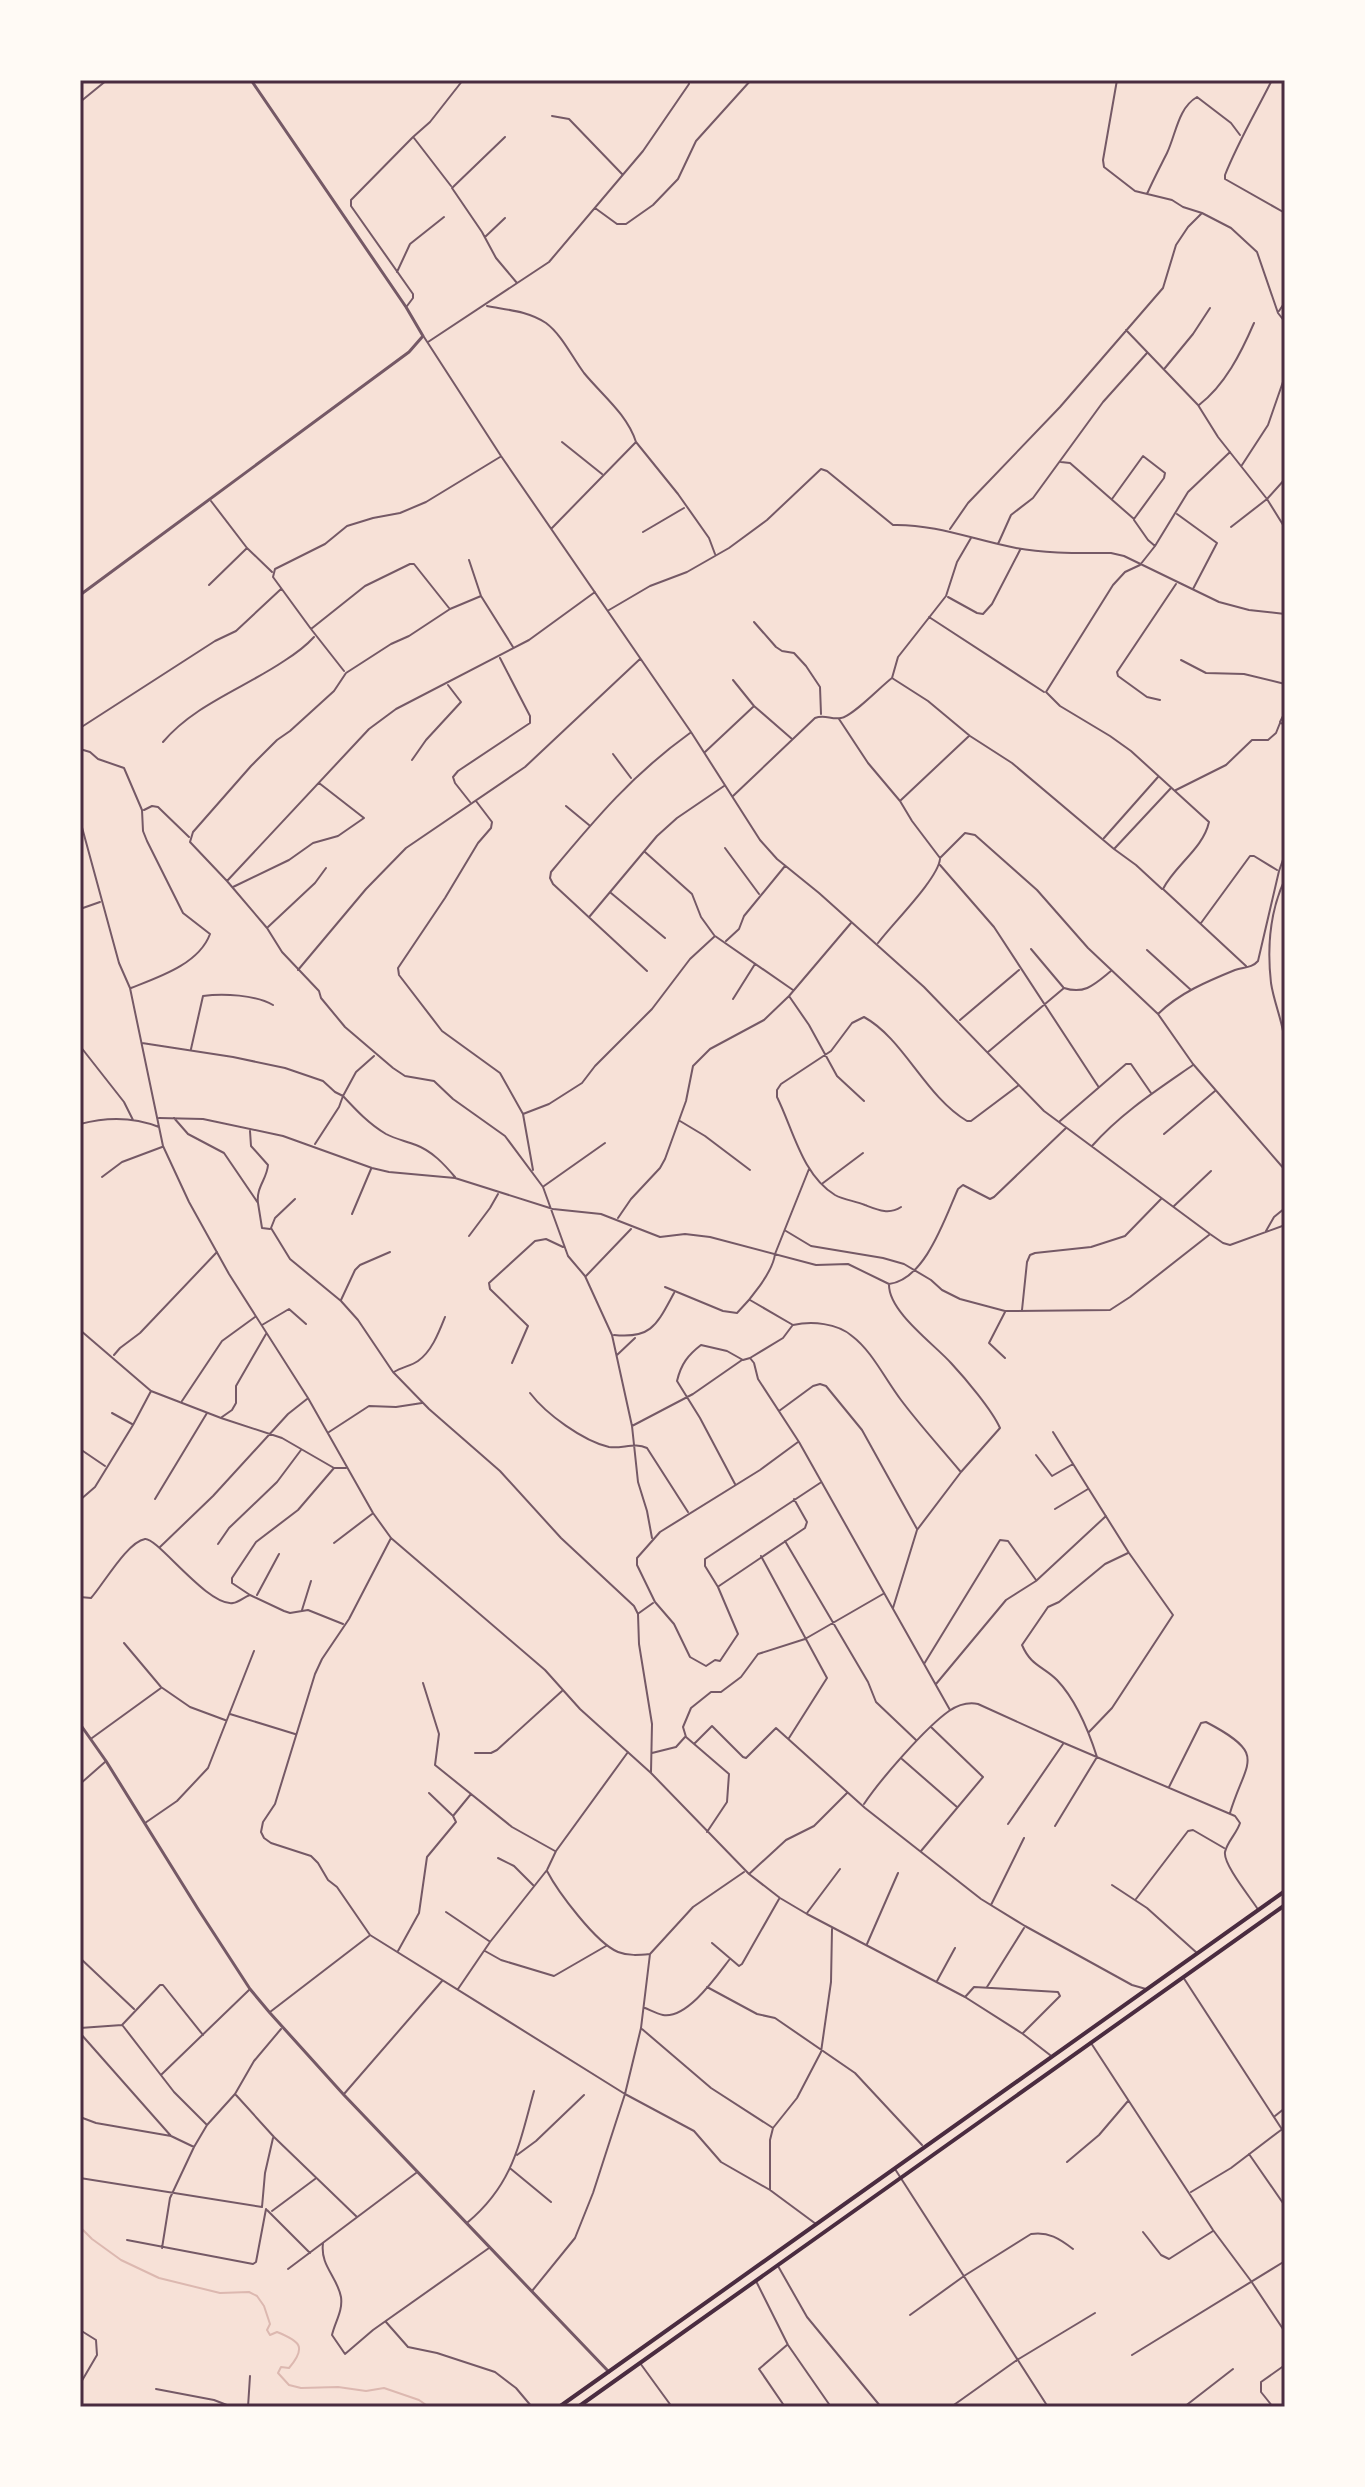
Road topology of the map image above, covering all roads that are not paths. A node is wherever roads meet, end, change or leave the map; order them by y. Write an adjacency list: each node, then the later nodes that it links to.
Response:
1 (107, 80): 8 (street)
2 (251, 80): 26 (street)
3 (463, 80): 11 (street)
4 (689, 80): 13 (street)
5 (751, 80): 16 (street)
6 (1117, 80): 15 (street)
7 (1272, 80): 10 (street)
8 (80, 102)
9 (552, 116): 13 (street)
10 (1241, 136): 15 (street); 18 (street)
11 (413, 137): 14 (street); 22 (street)
12 (505, 137): 14 (street)
13 (622, 174): 16 (street)
14 (452, 188): 21 (street)
15 (1146, 195): 17 (street)
16 (595, 208): 23 (street)
17 (1202, 213): 28 (street); 31 (street)
18 (1285, 213)
19 (444, 217): 22 (street)
20 (505, 218): 21 (street)
21 (484, 238): 23 (street)
22 (397, 274): 26 (street)
23 (518, 284): 25 (street)
24 (1285, 302): 28 (street)
25 (486, 305): 33 (street); 39 (street)
26 (406, 307): 32 (street)
27 (1210, 308): 35 (street)
28 (1278, 313): 29 (street)
29 (1285, 322)
30 (1254, 323): 37 (street)
31 (1126, 329): 34 (street); 55 (street)
32 (423, 336): 33 (street); 48 (street)
33 (427, 343): 41 (street)
34 (1148, 352): 35 (street); 42 (street)
35 (1164, 369): 37 (street)
36 (1285, 376): 43 (street)
37 (1198, 405): 40 (street)
38 (562, 442): 44 (street)
39 (636, 442): 44 (street); 49 (street)
40 (1230, 452): 43 (street); 50 (street)
41 (501, 456): 54 (street); 65 (street)
42 (1060, 462): 46 (street); 58 (street)
43 (1242, 466): 47 (street)
44 (603, 475): 54 (street)
45 (1285, 479): 47 (street)
46 (1112, 499): 51 (street); 51 (street)
47 (1267, 499): 52 (street); 53 (street)
48 (210, 500): 60 (street); 71 (street)
49 (685, 507): 56 (street); 62 (street)
50 (1176, 514): 59 (street); 69 (street)
51 (1134, 519): 59 (street)
52 (1231, 527)
53 (1285, 528)
54 (551, 529): 70 (street)
55 (949, 530): 57 (street); 62 (street)
56 (643, 532)
57 (971, 538): 58 (street); 73 (street)
58 (998, 544): 61 (street)
59 (1155, 546): 64 (street)
60 (247, 548): 65 (street); 67 (street)
61 (1020, 549): 64 (street); 73 (street)
62 (715, 555): 75 (street)
63 (469, 560): 72 (street)
64 (1140, 565): 66 (street); 90 (street)
65 (273, 573): 68 (street)
66 (1176, 583): 69 (street); 91 (street)
67 (209, 585)
68 (282, 588): 79 (street); 98 (street)
69 (1192, 591): 76 (street)
70 (595, 592): 75 (street); 81 (street)
71 (80, 595)
72 (481, 596): 74 (street); 81 (street)
73 (946, 596): 77 (street)
74 (450, 609): 79 (street); 85 (street)
75 (608, 611): 83 (street)
76 (1285, 614)
77 (928, 616): 86 (street); 90 (street)
78 (754, 622): 94 (street)
79 (311, 629): 80 (street)
80 (314, 636): 85 (street); 102 (street)
81 (514, 648): 82 (street)
82 (499, 657): 88 (street); 115 (street)
83 (641, 658): 99 (street); 113 (street)
84 (1181, 660): 89 (street)
85 (346, 673): 121 (street)
86 (892, 678): 95 (street); 100 (street)
87 (733, 680): 92 (street)
88 (447, 684): 106 (street); 109 (street)
89 (1285, 684)
90 (1046, 692): 107 (street)
91 (1160, 700)
92 (754, 706): 101 (street); 104 (street)
93 (1285, 712): 96 (street)
94 (821, 715): 95 (street); 101 (street)
95 (839, 719): 114 (street)
96 (1280, 723): 97 (street); 111 (street)
97 (1285, 724)
98 (80, 728)
99 (691, 732): 104 (street); 108 (street)
100 (970, 736): 114 (street); 122 (street)
101 (792, 740): 112 (street)
102 (163, 742)
103 (80, 749): 117 (street)
104 (704, 753): 110 (street)
105 (613, 754): 108 (street)
106 (412, 760)
107 (1159, 776): 111 (street); 122 (street)
108 (632, 779): 119 (street)
109 (317, 782): 133 (street); 134 (street)
110 (725, 785): 112 (street); 125 (street)
111 (1173, 789): 124 (street); 135 (street)
112 (732, 797): 129 (street)
113 (475, 800): 115 (street); 180 (street)
114 (900, 801): 127 (street)
115 (471, 803): 153 (street)
116 (566, 806): 119 (street)
117 (142, 810): 121 (street); 156 (street)
118 (80, 820): 120 (street)
119 (590, 826): 140 (street)
120 (82, 833): 138 (street)
121 (189, 837): 133 (street)
122 (1102, 839): 124 (street)
123 (725, 848): 137 (street)
124 (1114, 849): 135 (street)
125 (644, 851): 136 (street); 144 (street)
126 (1285, 854): 131 (street)
127 (940, 858): 128 (street); 155 (street)
128 (940, 865): 147 (street); 152 (street)
129 (785, 866): 137 (street); 141 (street)
130 (326, 868): 143 (street)
131 (1279, 871): 142 (street); 151 (street)
132 (1285, 879): 167 (street)
133 (227, 881): 134 (street)
134 (232, 888): 143 (street)
135 (1163, 889): 142 (street)
136 (611, 892): 140 (street); 145 (street)
137 (760, 895): 146 (street)
138 (101, 901): 139 (street); 156 (street)
139 (80, 909)
140 (590, 916): 154 (street)
141 (852, 922): 147 (street); 159 (street)
142 (1200, 924): 151 (street)
143 (267, 928): 153 (street)
144 (715, 936): 146 (street); 180 (street)
145 (665, 938)
146 (725, 942): 150 (street)
147 (878, 944): 165 (street)
148 (1031, 949): 157 (street)
149 (1147, 950): 158 (street)
150 (755, 963): 159 (street); 161 (street)
151 (1246, 966): 158 (street)
152 (1020, 969): 162 (street); 165 (street)
153 (298, 970): 171 (street)
154 (647, 971)
155 (1112, 971): 157 (street); 164 (street)
156 (130, 988): 166 (street)
157 (1064, 988): 162 (street)
158 (1191, 990): 164 (street)
159 (794, 991): 160 (street)
160 (789, 996): 172 (street); 184 (street)
161 (733, 999)
162 (1043, 1004): 170 (street); 175 (street)
163 (273, 1005): 169 (street)
164 (1158, 1014): 173 (street)
165 (959, 1022): 170 (street)
166 (141, 1043): 169 (street); 182 (street)
167 (1285, 1043)
168 (80, 1046): 183 (street)
169 (190, 1050): 178 (street)
170 (987, 1053): 174 (street)
171 (376, 1055): 178 (street); 201 (street)
172 (824, 1056): 174 (street); 179 (street); 197 (street)
173 (1193, 1064): 176 (street); 177 (street)
174 (1020, 1085): 185 (street)
175 (1098, 1086): 177 (street); 185 (street)
176 (1216, 1090): 190 (street); 199 (street)
177 (1151, 1093): 194 (street)
178 (343, 1096): 193 (street); 203 (street)
179 (864, 1101)
180 (523, 1114): 201 (street)
181 (173, 1117): 182 (street); 189 (street); 209 (street)
182 (158, 1118): 187 (street)
183 (133, 1120): 186 (street); 187 (street)
184 (679, 1121): 198 (street); 215 (street)
185 (1059, 1122): 188 (street)
186 (80, 1124)
187 (160, 1128): 192 (street)
188 (1066, 1128): 194 (street); 227 (street)
189 (250, 1130): 193 (street); 209 (street)
190 (1164, 1134)
191 (605, 1143): 205 (street)
192 (163, 1146): 202 (street); 224 (street)
193 (314, 1146): 196 (street)
194 (1091, 1147): 207 (street)
195 (863, 1153): 204 (street)
196 (372, 1168): 203 (street); 214 (street)
197 (809, 1168): 204 (street); 219 (street)
198 (750, 1170)
199 (1285, 1170)
200 (1211, 1171): 211 (street)
201 (534, 1173): 205 (street)
202 (102, 1177)
203 (455, 1178): 206 (street)
204 (822, 1184): 210 (street)
205 (543, 1187): 213 (street)
206 (498, 1192): 213 (street); 222 (street)
207 (1162, 1198): 211 (street); 234 (street)
208 (295, 1199): 217 (street)
209 (258, 1203): 217 (street)
210 (901, 1207)
211 (1173, 1207): 221 (street)
212 (1285, 1208): 220 (street)
213 (553, 1209): 215 (street); 223 (street)
214 (352, 1214)
215 (617, 1218): 218 (street)
216 (1285, 1225): 220 (street)
217 (271, 1228): 233 (street)
218 (632, 1228): 226 (street); 228 (street)
219 (786, 1231): 226 (street); 227 (street)
220 (1266, 1231): 221 (street)
221 (1210, 1234): 234 (street)
222 (469, 1236)
223 (565, 1248): 228 (street); 250 (street)
224 (218, 1252): 236 (street); 246 (street)
225 (390, 1252): 233 (street)
226 (775, 1254): 229 (street); 232 (street)
227 (916, 1271): 229 (street); 235 (street)
228 (585, 1276): 243 (street)
229 (889, 1284): 276 (street)
230 (665, 1287): 231 (street)
231 (675, 1292): 232 (street); 244 (street)
232 (750, 1300): 239 (street)
233 (341, 1301): 251 (street)
234 (1022, 1310): 235 (street)
235 (1005, 1311): 248 (street)
236 (256, 1316): 240 (street); 256 (street)
237 (445, 1317): 251 (street)
238 (306, 1324): 240 (street)
239 (793, 1325): 247 (street); 276 (street)
240 (262, 1326): 242 (street)
241 (80, 1330): 246 (street)
242 (267, 1333): 255 (street); 261 (street)
243 (612, 1335): 244 (street); 245 (street)
244 (636, 1337): 245 (street)
245 (617, 1355): 263 (street)
246 (113, 1357): 252 (street)
247 (750, 1358): 249 (street); 259 (street)
248 (1005, 1358)
249 (743, 1360): 254 (street); 254 (street)
250 (512, 1363)
251 (393, 1372): 257 (street)
252 (151, 1391): 256 (street); 262 (street)
253 (530, 1393): 268 (street)
254 (687, 1397): 263 (street); 278 (street)
255 (308, 1398): 265 (street); 266 (street)
256 (181, 1403): 258 (street)
257 (423, 1403): 265 (street); 307 (street)
258 (207, 1412): 261 (street); 281 (street)
259 (778, 1412): 267 (street); 287 (street)
260 (112, 1413): 262 (street)
261 (221, 1418): 266 (street)
262 (133, 1425): 273 (street)
263 (632, 1426): 268 (street)
264 (1053, 1432): 272 (street)
265 (327, 1433): 275 (street)
266 (269, 1434): 270 (street); 293 (street)
267 (799, 1442): 277 (street); 278 (street)
268 (634, 1445): 285 (street); 289 (street)
269 (80, 1449): 273 (street)
270 (301, 1449): 274 (street); 292 (street)
271 (1036, 1455): 272 (street)
272 (1073, 1464): 279 (street)
273 (107, 1467): 280 (street)
274 (334, 1468): 275 (street); 301 (street)
275 (347, 1468): 284 (street)
276 (961, 1472): 287 (street)
277 (822, 1482): 282 (street); 300 (street)
278 (735, 1484): 285 (street)
279 (1089, 1488): 283 (street); 286 (street)
280 (80, 1499)
281 (155, 1499)
282 (794, 1499): 290 (street); 299 (street)
283 (1055, 1509)
284 (373, 1513): 288 (street); 291 (street)
285 (688, 1513): 289 (street)
286 (1106, 1516): 294 (street); 298 (street)
287 (917, 1530): 305 (street)
288 (391, 1538): 309 (street); 317 (street)
289 (652, 1538): 304 (street)
290 (785, 1541): 296 (street); 308 (street)
291 (334, 1543)
292 (218, 1544)
293 (159, 1548): 301 (street); 302 (street)
294 (1129, 1553): 323 (street); 323 (street)
295 (279, 1554): 303 (street)
296 (761, 1556): 299 (street); 310 (street)
297 (311, 1581): 306 (street)
298 (1036, 1581): 313 (street); 315 (street)
299 (718, 1587): 304 (street)
300 (884, 1594): 305 (street); 308 (street)
301 (250, 1595): 303 (street)
302 (80, 1597)
303 (256, 1597): 306 (street)
304 (655, 1602): 307 (street)
305 (892, 1609): 313 (street)
306 (302, 1611): 309 (street)
307 (638, 1614): 333 (street)
308 (834, 1623): 310 (street); 328 (street)
309 (345, 1625): 324 (street)
310 (805, 1639): 325 (street); 327 (street)
311 (124, 1643): 316 (street)
312 (254, 1651): 319 (street)
313 (924, 1665): 315 (street)
314 (423, 1683): 342 (street)
315 (935, 1685): 318 (street)
316 (161, 1687): 320 (street); 326 (street)
317 (563, 1690): 331 (street); 332 (street)
318 (950, 1710): 322 (street); 330 (street)
319 (230, 1714): 320 (street); 324 (street)
320 (227, 1721): 347 (street)
321 (80, 1724): 326 (street)
322 (931, 1727): 328 (street); 344 (street)
323 (1089, 1732): 334 (street)
324 (297, 1733): 373 (street)
325 (686, 1737): 329 (street); 333 (street)
326 (91, 1739): 336 (street)
327 (789, 1739): 329 (street); 340 (street)
328 (917, 1741): 335 (street)
329 (695, 1743): 350 (street)
330 (1064, 1743): 334 (street); 348 (street)
331 (629, 1751): 337 (street); 353 (street)
332 (475, 1753)
333 (652, 1753): 337 (street)
334 (1097, 1757): 339 (street); 349 (street)
335 (902, 1759): 343 (street); 344 (street)
336 (106, 1761): 338 (street); 347 (street)
337 (651, 1773): 350 (street)
338 (80, 1784)
339 (1168, 1789): 345 (street); 345 (street)
340 (848, 1792): 343 (street); 360 (street)
341 (429, 1793): 346 (street)
342 (471, 1793): 346 (street); 353 (street)
343 (864, 1806): 354 (street)
344 (958, 1808): 354 (street)
345 (1230, 1813): 352 (street)
346 (453, 1816): 380 (street)
347 (144, 1823): 391 (street)
348 (1008, 1824)
349 (1055, 1826)
350 (707, 1832): 358 (street)
351 (1024, 1838): 366 (street)
352 (1226, 1849): 365 (street); 368 (street)
353 (556, 1851): 357 (street)
354 (920, 1851): 366 (street)
355 (498, 1858): 361 (street)
356 (840, 1869): 370 (street)
357 (547, 1870): 361 (street); 376 (street)
358 (745, 1871): 360 (street); 381 (street)
359 (898, 1873): 377 (street)
360 (749, 1874): 364 (street)
361 (534, 1885): 374 (street)
362 (1112, 1885): 365 (street)
363 (1285, 1891): 368 (main road)
364 (780, 1898): 370 (street); 384 (street)
365 (1136, 1899): 382 (street)
366 (990, 1905): 371 (street)
367 (1285, 1905): 385 (main road)
368 (1259, 1910): 382 (main road)
369 (446, 1912): 374 (street)
370 (807, 1914): 372 (street)
371 (1025, 1926): 388 (street); 390 (street)
372 (832, 1928): 377 (street); 407 (street)
373 (370, 1935): 380 (street); 398 (street)
374 (490, 1942): 379 (street)
375 (712, 1943): 384 (street)
376 (606, 1945): 379 (street); 381 (street)
377 (866, 1945): 387 (street)
378 (955, 1948): 387 (street)
379 (484, 1951): 392 (street)
380 (397, 1952): 386 (street)
381 (650, 1954): 396 (street)
382 (1198, 1954): 393 (main road)
383 (80, 1958): 397 (street)
384 (729, 1960): 389 (street)
385 (1183, 1977): 406 (main road); 418 (street)
386 (442, 1980): 392 (street); 413 (street)
387 (936, 1982): 395 (street)
388 (1132, 1985): 393 (street); 394 (street)
389 (707, 1987): 396 (street); 407 (street)
390 (986, 1988): 395 (street); 404 (street)
391 (250, 1989): 398 (street); 405 (street)
392 (458, 1989): 412 (street)
393 (1147, 1989): 394 (main road)
394 (1132, 1995): 408 (main road)
395 (965, 1997): 404 (street)
396 (643, 2008): 402 (street)
397 (135, 2011): 399 (street); 405 (street)
398 (270, 2013): 401 (street)
399 (122, 2025): 400 (street); 409 (street)
400 (80, 2028)
401 (282, 2028): 411 (street); 413 (street)
402 (641, 2028): 412 (street); 420 (street)
403 (80, 2033): 423 (street)
404 (1023, 2034): 408 (street)
405 (203, 2035): 409 (street)
406 (1091, 2042): 415 (street); 433 (main road)
407 (821, 2052): 420 (street); 426 (street)
408 (1053, 2057): 426 (main road)
409 (161, 2075): 419 (street)
410 (534, 2091): 428 (street)
411 (235, 2094): 419 (street); 424 (street)
412 (625, 2094): 436 (street); 460 (street)
413 (344, 2095): 432 (street)
414 (584, 2095): 428 (street)
415 (1129, 2100): 429 (street); 438 (street)
416 (1285, 2108): 418 (street)
417 (80, 2117): 423 (street)
418 (1274, 2117): 421 (street)
419 (207, 2125): 425 (street)
420 (773, 2128): 436 (street)
421 (1282, 2129): 422 (street); 427 (street)
422 (1285, 2134)
423 (171, 2136): 425 (street)
424 (274, 2137): 435 (street); 441 (street)
425 (194, 2147): 437 (street)
426 (925, 2148): 431 (main road)
427 (1248, 2153): 438 (street); 440 (street)
428 (516, 2156): 430 (street)
429 (1067, 2162)
430 (510, 2168): 439 (street); 444 (street)
431 (895, 2169): 433 (street); 445 (main road)
432 (417, 2172): 443 (street); 444 (street)
433 (901, 2177): 455 (main road); 457 (street)
434 (80, 2178): 437 (street)
435 (316, 2179): 442 (street); 443 (street)
436 (770, 2190): 445 (street)
437 (173, 2193): 441 (street); 450 (street)
438 (1189, 2193): 446 (street)
439 (551, 2202)
440 (1285, 2206)
441 (262, 2207): 442 (street)
442 (268, 2211): 450 (street); 453 (street)
443 (357, 2217): 449 (street)
444 (466, 2223): 451 (street)
445 (817, 2224): 472 (main road)
446 (1213, 2230): 447 (street); 459 (street)
447 (1143, 2232)
448 (127, 2240): 450 (street)
449 (323, 2243): 453 (street); 463 (street)
450 (162, 2248)
451 (489, 2248): 460 (street); 463 (street)
452 (1073, 2249): 457 (street)
453 (310, 2253): 456 (street)
454 (1285, 2261): 459 (street)
455 (778, 2265): 458 (main road); 484 (street)
456 (288, 2269)
457 (964, 2276): 462 (street); 468 (street)
458 (755, 2280): 466 (street); 469 (main road)
459 (1251, 2281): 465 (street); 467 (street)
460 (532, 2292): 472 (street)
461 (1095, 2313): 468 (street)
462 (910, 2315)
463 (385, 2321): 478 (street)
464 (80, 2330): 474 (street)
465 (1285, 2332)
466 (788, 2345): 482 (street); 483 (street)
467 (1132, 2355)
468 (1017, 2360): 485 (street); 486 (street)
469 (640, 2363): 480 (main road); 481 (street)
470 (1285, 2365): 488 (street)
471 (1233, 2369): 487 (street)
472 (609, 2372): 479 (main road)
473 (250, 2376): 477 (street)
474 (80, 2384)
475 (156, 2389): 476 (street)
476 (232, 2407)
477 (248, 2407)
478 (532, 2407)
479 (559, 2407)
480 (578, 2407)
481 (672, 2407)
482 (785, 2407)
483 (831, 2407)
484 (881, 2407)
485 (951, 2407)
486 (1048, 2407)
487 (1184, 2407)
488 (1273, 2407)

